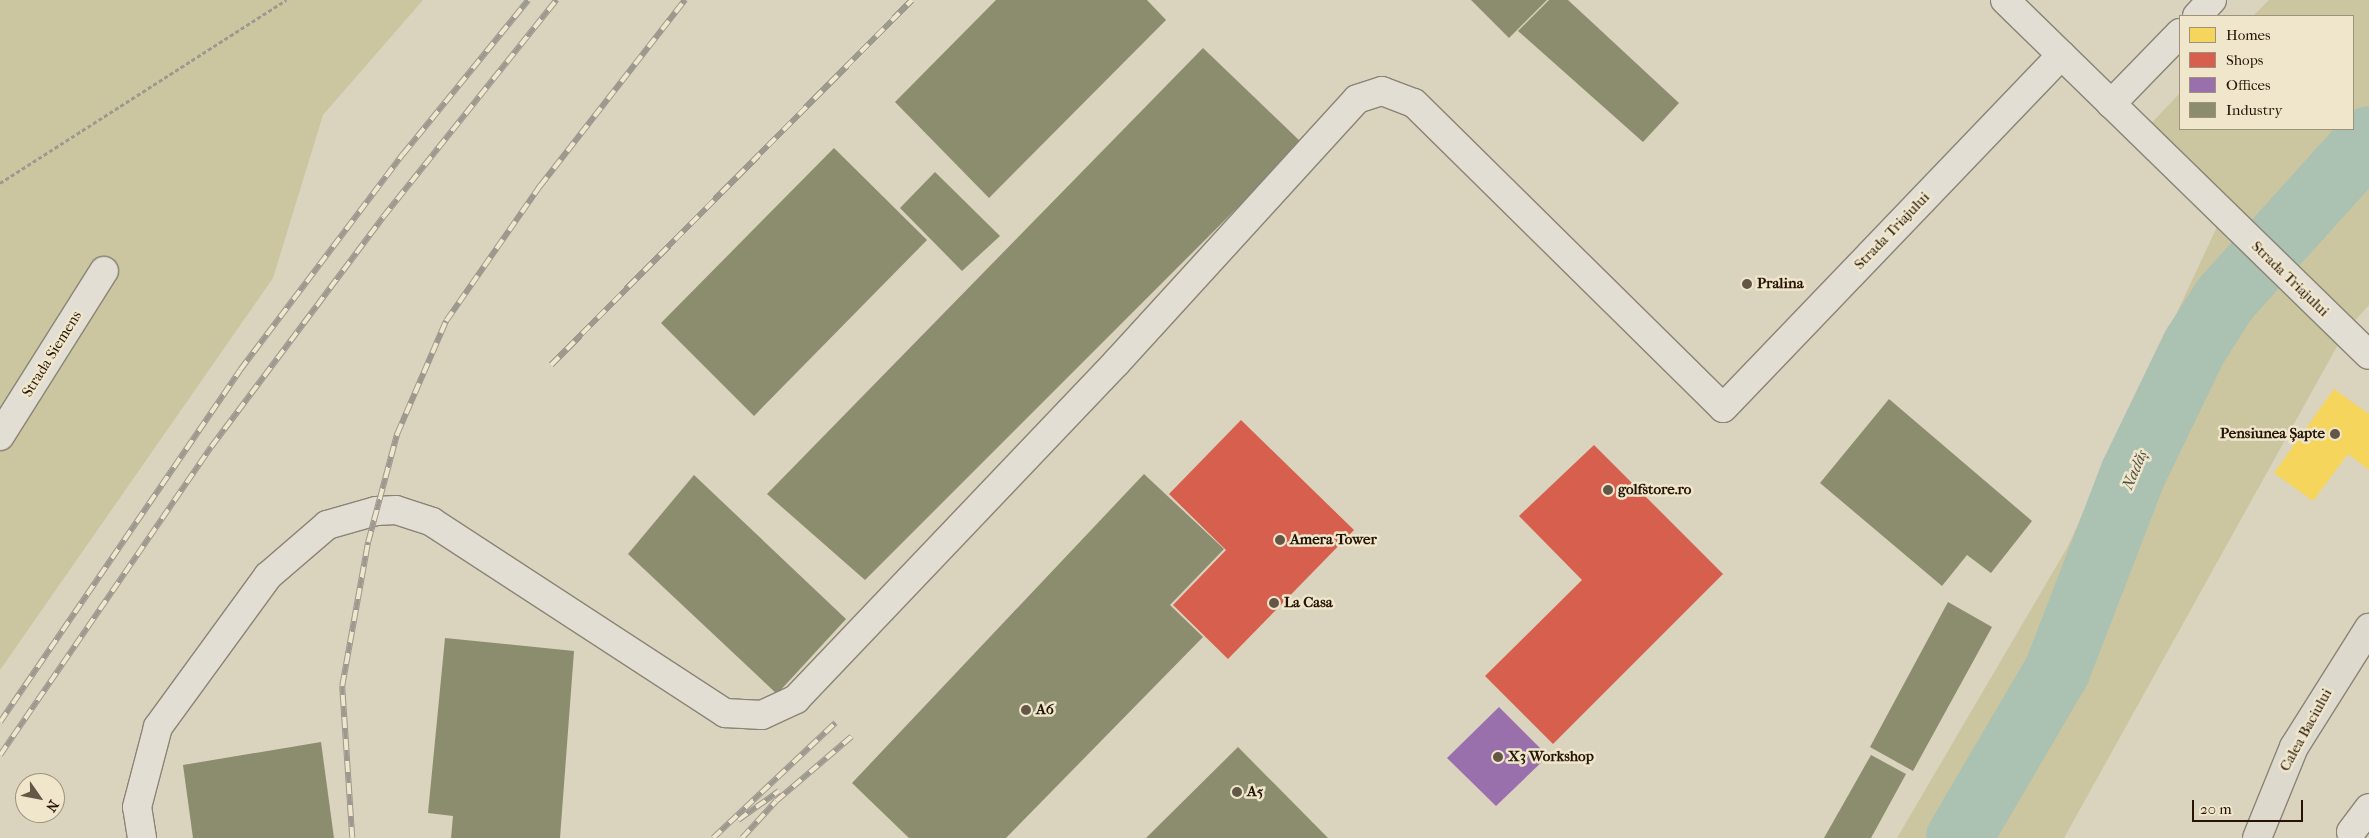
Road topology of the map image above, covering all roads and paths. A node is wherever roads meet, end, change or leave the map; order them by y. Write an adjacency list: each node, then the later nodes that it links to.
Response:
1 (286, 0): 8 (path)
2 (2005, 0): 6 (street, Strada Triajului)
3 (2212, 0): 4 (street)
4 (2198, 15)
5 (2179, 34): 7 (street)
6 (2061, 56): 7 (street, Strada Triajului); 15 (street, Strada Triajului)
7 (2111, 104): 10 (street, Strada Triajului)
8 (0, 183)
9 (104, 271): 11 (street, Strada Siemens)
10 (2369, 355)
11 (0, 436)
12 (2369, 628): 16 (main road, Calea Baciului)
13 (2369, 808): 14 (street)
14 (2351, 832)
15 (142, 838)
16 (2257, 838)

